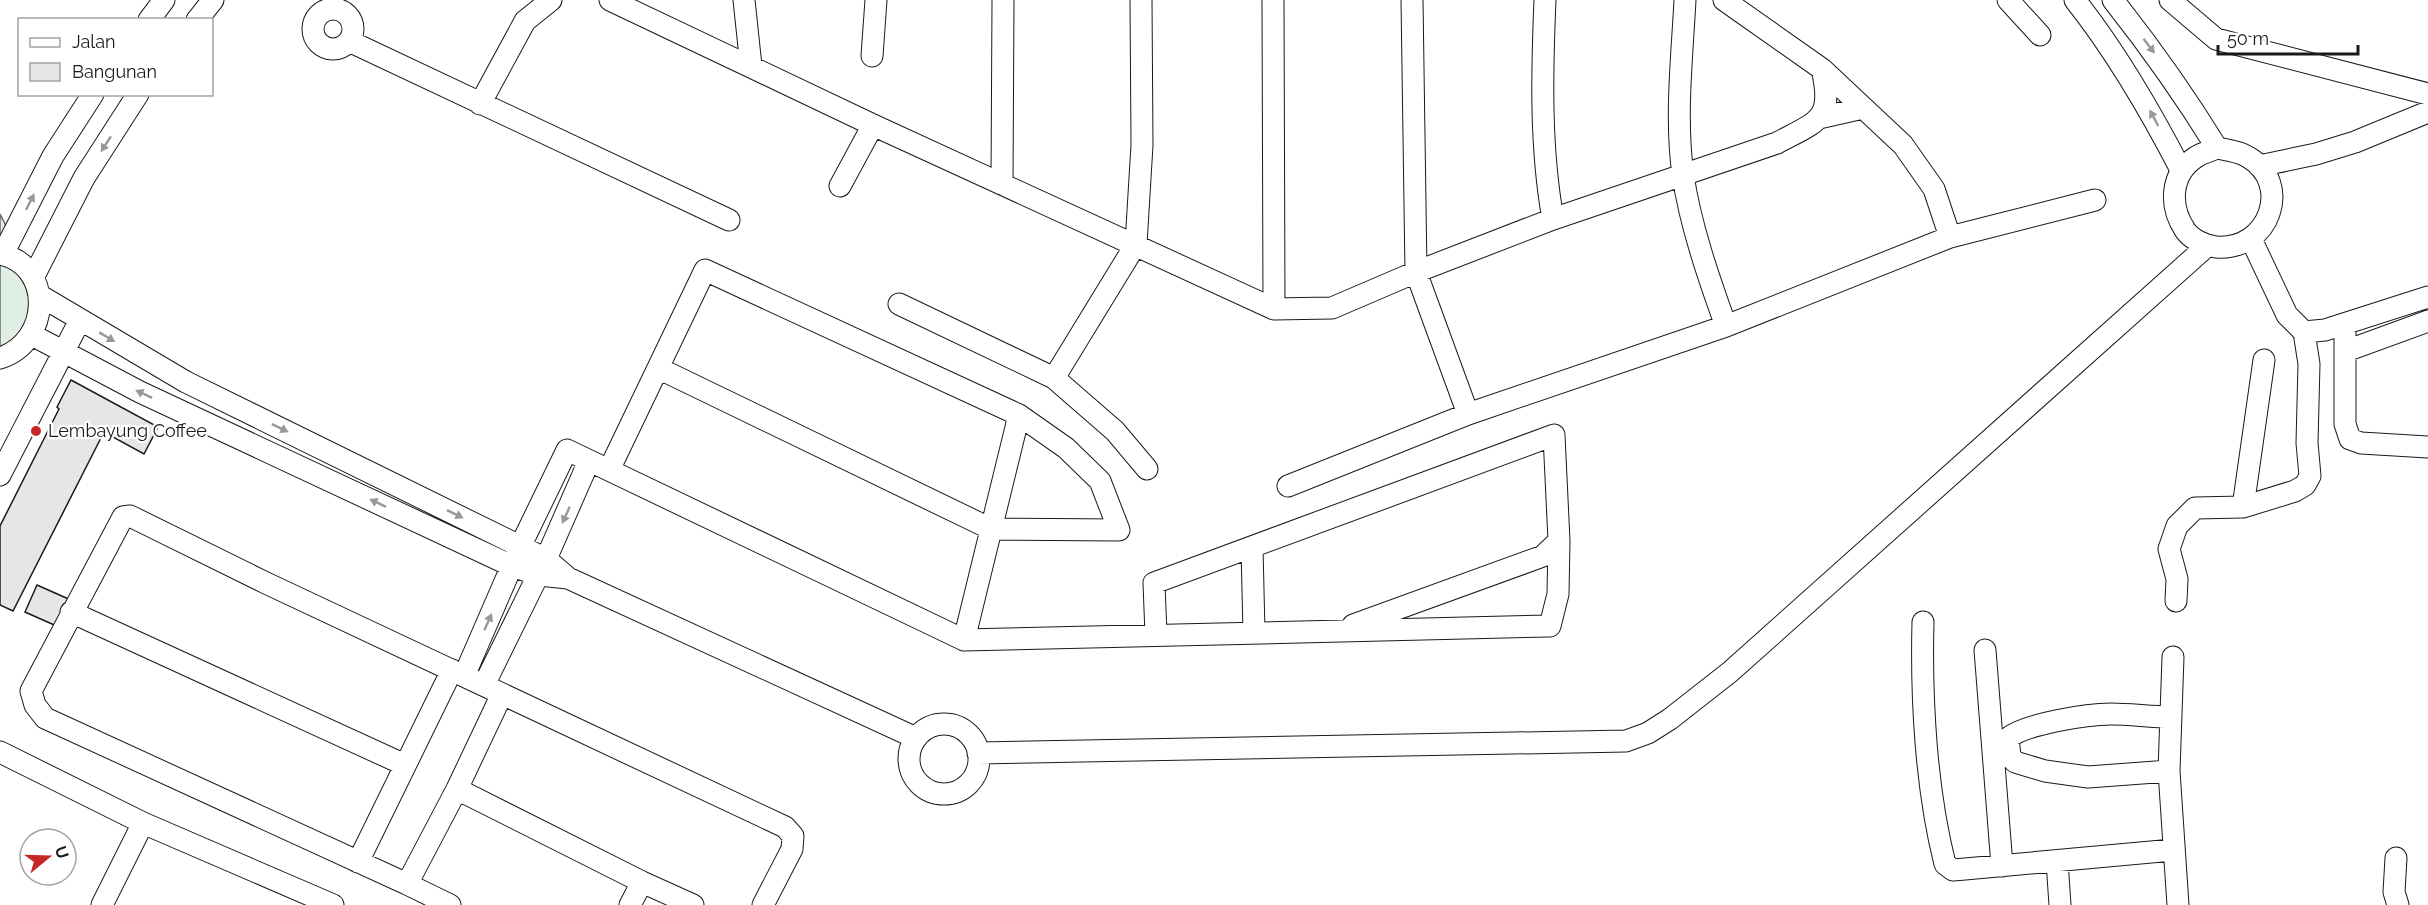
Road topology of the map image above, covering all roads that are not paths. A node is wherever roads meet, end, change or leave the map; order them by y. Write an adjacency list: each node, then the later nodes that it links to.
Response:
1 (164, 0): 19 (street)
2 (212, 0): 20 (street)
3 (551, 0): 29 (street)
4 (610, 0): 18 (street)
5 (744, 0): 24 (street)
6 (876, 0): 23 (street)
7 (1003, 0): 39 (street)
8 (1141, 0): 47 (street)
9 (1274, 0): 54 (street)
10 (1412, 0): 50 (street)
11 (1545, 0): 43 (street)
12 (1685, 0): 38 (street)
13 (1724, 0): 25 (street)
14 (2008, 0): 21 (street)
15 (2075, 0): 37 (street, one-way to 15)
16 (2113, 0): 34 (street, one-way to 34)
17 (2170, 0): 26 (street)
18 (637, 7): 24 (street)
19 (150, 18)
20 (198, 18)
21 (2040, 35)
22 (349, 41): 29 (street)
23 (872, 56)
24 (751, 66): 33 (street)
25 (1822, 69): 30 (street); 32 (street)
26 (2428, 94)
27 (92, 96): 49 (street, one-way to 27)
28 (137, 96): 51 (street, one-way to 51)
29 (480, 104): 44 (street)
30 (1863, 108): 32 (street); 45 (street)
31 (2428, 112): 35 (street)
32 (1819, 118): 38 (street)
33 (873, 125): 39 (street); 40 (street)
34 (2217, 148): 36 (street); 37 (street)
35 (2316, 154): 36 (street); 41 (street)
36 (2259, 166): 41 (street)
37 (2181, 170): 48 (street)
38 (1683, 176): 43 (street); 58 (street)
39 (1002, 184): 47 (street)
40 (840, 186)
41 (2270, 187): 46 (street)
42 (2095, 200): 45 (street)
43 (1553, 219): 50 (street)
44 (729, 220)
45 (1950, 237): 58 (street)
46 (2251, 239): 48 (street); 59 (street)
47 (1136, 244): 54 (street); 66 (street)
48 (2207, 246): 97 (street)
49 (2, 254): 51 (street)
50 (1416, 272): 54 (street); 69 (street)
51 (36, 287): 55 (street); 60 (street)
52 (2428, 297): 57 (street)
53 (899, 304): 66 (street)
54 (1274, 309)
55 (80, 320): 62 (street); 67 (street, one-way to 67)
56 (2428, 321): 61 (street)
57 (2345, 324): 59 (street); 61 (street)
58 (1726, 326): 69 (street)
59 (2304, 332): 77 (street)
60 (32, 335): 62 (street); 63 (street)
61 (2346, 351): 71 (street)
62 (63, 352): 68 (street, one-way to 62); 75 (street)
63 (0, 358)
64 (2264, 360): 77 (street)
65 (658, 368): 70 (street); 74 (street); 78 (street)
66 (1054, 378): 73 (street)
67 (186, 382): 68 (street); 81 (street, one-way to 81)
68 (175, 408): 81 (street, one-way to 68)
69 (1468, 414): 76 (street)
70 (1019, 415): 78 (street); 78 (street)
71 (2428, 447)
72 (589, 461): 74 (street); 81 (street); 82 (street, one-way to 82)
73 (1147, 469)
74 (609, 470): 89 (street)
75 (0, 475)
76 (1288, 486)
77 (2243, 507): 83 (street)
78 (991, 529): 89 (street)
79 (1559, 541): 80 (street); 86 (street); 86 (street)
80 (1252, 547): 87 (street); 88 (street)
81 (516, 556): 82 (street); 92 (street, one-way to 81)
82 (543, 567): 93 (street); 95 (street)
83 (2176, 601)
84 (71, 612): 92 (street); 98 (street); 104 (street)
85 (1923, 622): 106 (street)
86 (1337, 631): 87 (street)
87 (1254, 633): 88 (street)
88 (1156, 635): 89 (street)
89 (964, 640)
90 (1984, 650): 106 (street)
91 (2173, 657): 94 (street)
92 (458, 673): 93 (street); 98 (street)
93 (493, 689): 100 (street); 114 (street)
94 (2171, 717): 99 (street); 99 (street)
95 (916, 738): 97 (street); 97 (street)
96 (0, 752): 101 (street)
97 (978, 753)
98 (405, 765): 104 (street)
99 (2169, 771): 102 (street)
100 (457, 789): 107 (street); 108 (street)
101 (143, 823): 109 (street); 110 (street)
102 (2173, 850): 105 (street); 116 (street)
103 (2396, 858): 117 (street)
104 (358, 861): 108 (street)
105 (2057, 861): 106 (street); 115 (street)
106 (2002, 866)
107 (642, 882): 112 (street); 113 (street)
108 (407, 884): 111 (street)
109 (102, 905)
110 (333, 905)
111 (450, 905)
112 (630, 905)
113 (693, 905)
114 (763, 905)
115 (2061, 905)
116 (2178, 905)
117 (2398, 905)

